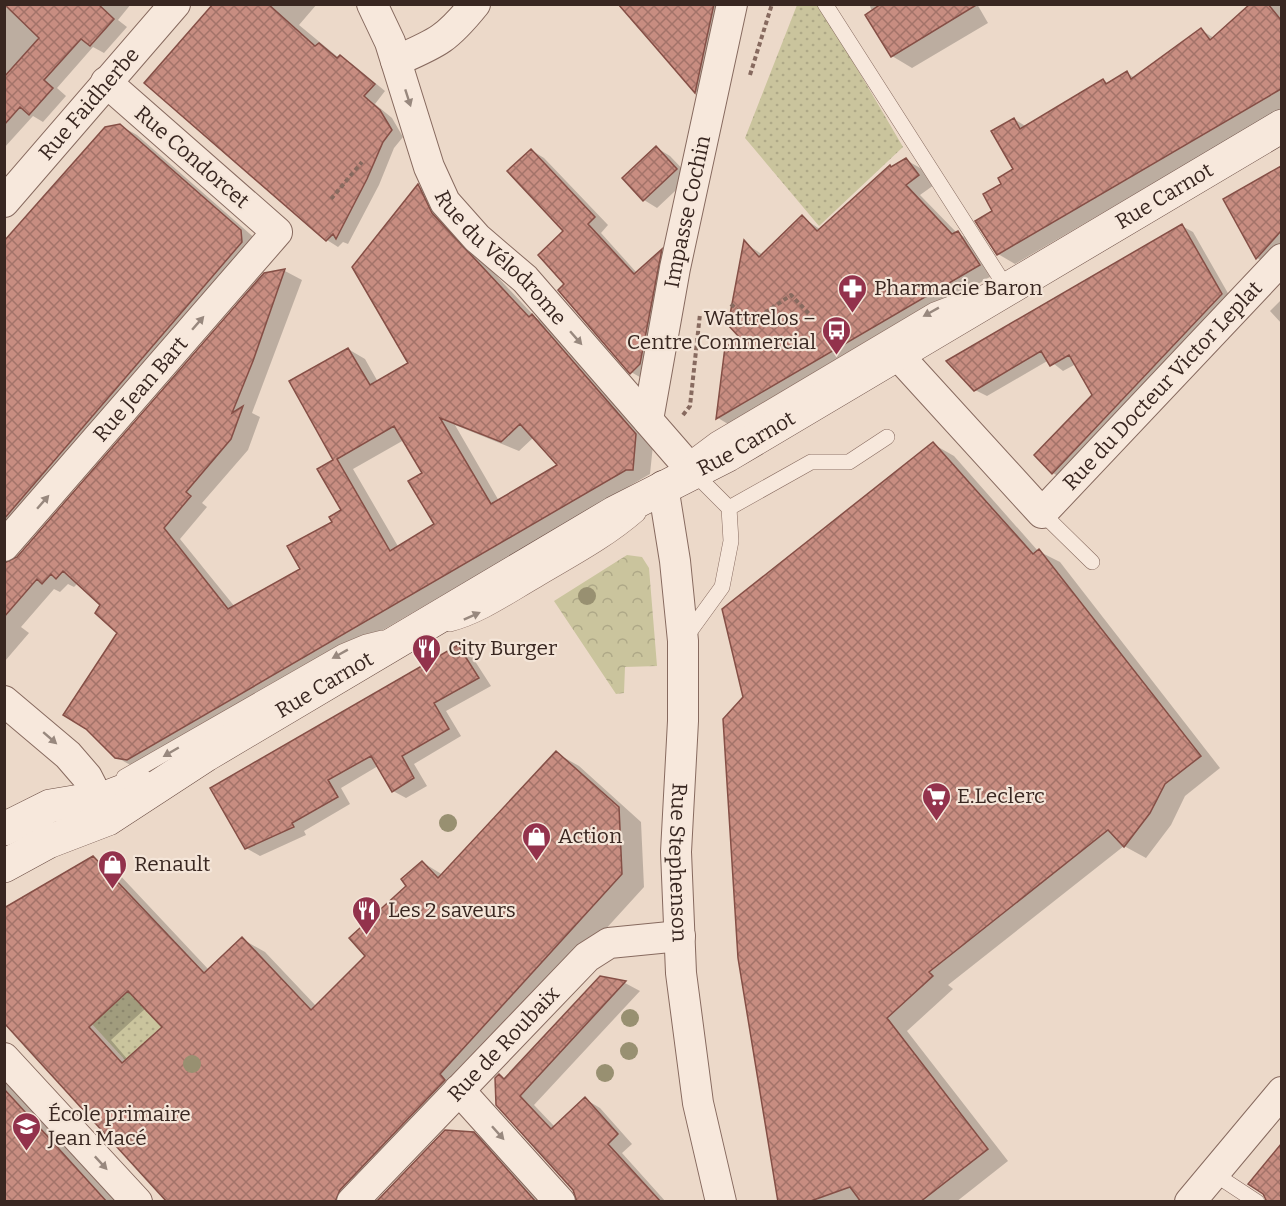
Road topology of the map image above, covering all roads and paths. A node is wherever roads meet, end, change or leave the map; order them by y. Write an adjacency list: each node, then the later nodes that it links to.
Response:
1 (175, 4): 8 (street, Rue Faidherbe)
2 (372, 4): 7 (street, Rue du Vélodrome)
3 (476, 4): 7 (street)
4 (732, 4): 22 (street, Impasse Cochin)
5 (772, 4): 9 (path)
6 (825, 4): 16 (lane)
7 (396, 61): 22 (street, Rue du Vélodrome, one-way to 22)
8 (106, 82): 13 (street, Rue Faidherbe); 14 (street, Rue Condorcet)
9 (747, 83)
10 (1281, 126): 16 (main road, Rue Carnot)
11 (362, 162): 12 (path)
12 (331, 199)
13 (4, 202)
14 (277, 232): 27 (street, Rue Jean Bart, one-way to 14)
15 (1281, 259): 26 (street, Rue du Docteur Victor Leplat)
16 (1006, 287): 20 (main road, Rue Carnot); 24 (lane, one-way to 24)
17 (702, 304): 21 (path)
18 (732, 304): 19 (path)
19 (814, 319)
20 (896, 353): 24 (main road, Rue Carnot); 26 (street)
21 (690, 406)
22 (648, 420): 24 (street, Rue du Vélodrome)
23 (887, 437): 25 (lane)
24 (681, 474): 25 (lane); 29 (main road, Rue Carnot); 30 (street, Rue Stephenson)
25 (729, 508): 30 (lane)
26 (1042, 513): 28 (lane)
27 (4, 546)
28 (1092, 562)
29 (415, 632): 32 (main road, Rue Carnot); 32 (lane, one-way to 32)
30 (683, 641): 37 (street, Rue Stephenson)
31 (4, 700): 32 (street, one-way to 32)
32 (99, 800): 33 (lane); 34 (main road, Rue Carnot); 35 (main road, Rue Carnot); 36 (lane)
33 (4, 814)
34 (4, 829)
35 (4, 866)
36 (4, 879)
37 (680, 936): 39 (street, Rue de Roubaix); 45 (street, Rue Stephenson)
38 (4, 1058): 42 (street, one-way to 42)
39 (459, 1089): 43 (street, Rue de Roubaix); 44 (street, one-way to 44)
40 (1281, 1093): 41 (street)
41 (1213, 1173): 46 (street); 47 (lane)
42 (137, 1202)
43 (352, 1202)
44 (560, 1202)
45 (721, 1202)
46 (1190, 1202)
47 (1257, 1202)

